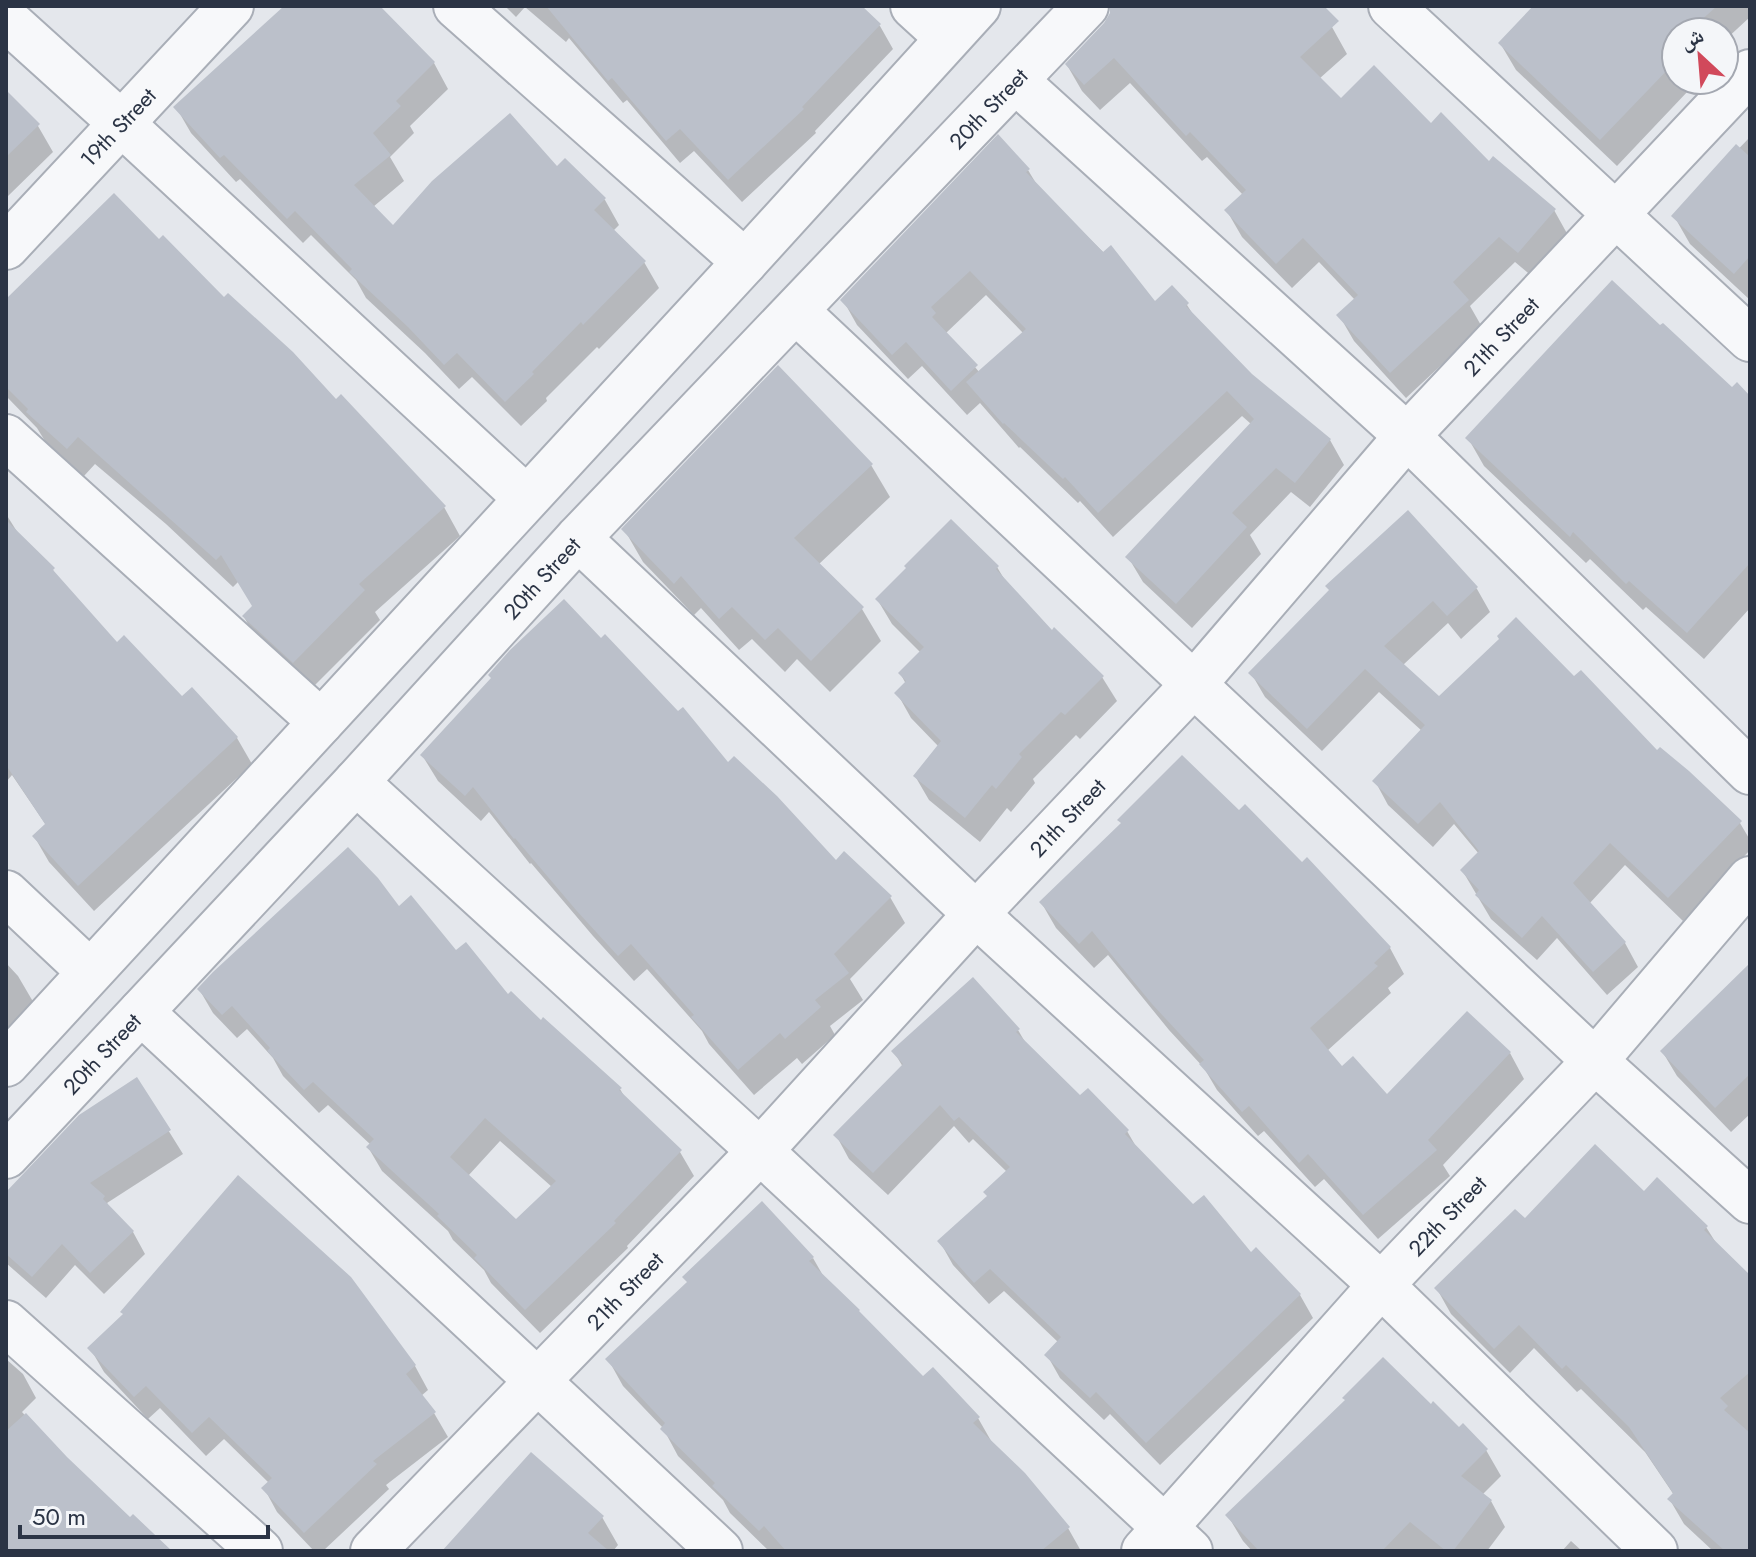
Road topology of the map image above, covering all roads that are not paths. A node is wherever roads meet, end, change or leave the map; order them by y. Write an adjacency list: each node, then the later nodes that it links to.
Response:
1 (231, 6): 11 (street, 19th Street)
2 (456, 6): 14 (street)
3 (913, 6): 8 (street)
4 (978, 6): 8 (street)
5 (1086, 6): 10 (street, 20th Street)
6 (1391, 6): 12 (street)
7 (6, 19): 11 (street)
8 (948, 38): 14 (street)
9 (1750, 72): 12 (street, 21th Street)
10 (1016, 81): 15 (street, 20th Street); 17 (street)
11 (121, 123): 13 (street, 19th Street); 19 (street)
12 (1616, 214): 16 (street); 17 (street, 21th Street)
13 (6, 247)
14 (745, 262): 19 (street)
15 (796, 311): 20 (street, 20th Street); 21 (street)
16 (1750, 339)
17 (1407, 436): 21 (street, 21th Street); 23 (street)
18 (6, 437): 22 (street)
19 (526, 498): 22 (street)
20 (578, 538): 24 (street, 20th Street); 27 (street)
21 (1194, 684): 27 (street, 21th Street); 30 (street)
22 (321, 722): 28 (street)
23 (1750, 772)
24 (356, 782): 29 (street, 20th Street); 32 (street)
25 (1750, 879): 30 (street, 22th Street)
26 (6, 893): 28 (street)
27 (976, 914): 32 (street, 21th Street); 35 (street)
28 (90, 972): 31 (street)
29 (141, 1012): 33 (street, 20th Street); 37 (street)
30 (1595, 1061): 34 (street); 35 (street, 22th Street)
31 (6, 1064)
32 (760, 1151): 37 (street, 21th Street); 38 (street)
33 (6, 1156)
34 (1750, 1201)
35 (1381, 1285): 38 (street, 22th Street); 42 (street)
36 (6, 1323): 39 (street)
37 (539, 1381): 40 (street, 21th Street); 41 (street)
38 (1166, 1543)
39 (260, 1551)
40 (373, 1551)
41 (720, 1551)
42 (1655, 1551)

